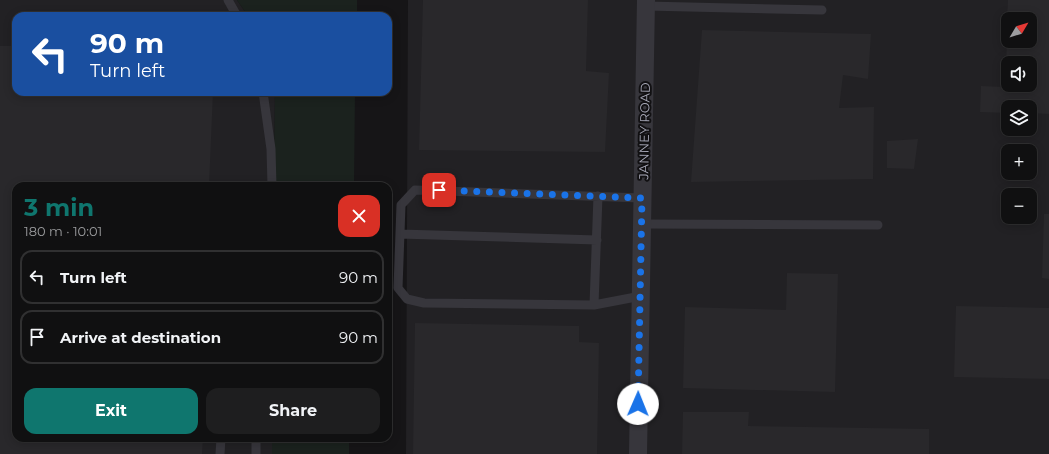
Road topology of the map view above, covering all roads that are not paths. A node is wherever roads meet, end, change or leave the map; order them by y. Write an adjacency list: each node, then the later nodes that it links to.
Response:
1 (228, 0): 4 (lane)
2 (646, 3): 3 (lane); 8 (street, JANNEY ROAD)
3 (822, 10)
4 (235, 12)
5 (263, 96): 6 (lane)
6 (272, 182)
7 (598, 196): 8 (lane); 11 (lane); 12 (lane)
8 (642, 198): 9 (street, JANNEY ROAD)
9 (642, 224): 10 (lane); 13 (street, JANNEY ROAD)
10 (878, 225)
11 (400, 234): 12 (lane); 14 (lane)
12 (597, 240): 14 (lane)
13 (640, 296): 14 (lane); 19 (street, JANNEY ROAD)
14 (594, 305)
15 (221, 442): 17 (lane)
16 (256, 442): 18 (lane)
17 (220, 454)
18 (256, 454)
19 (638, 454)

